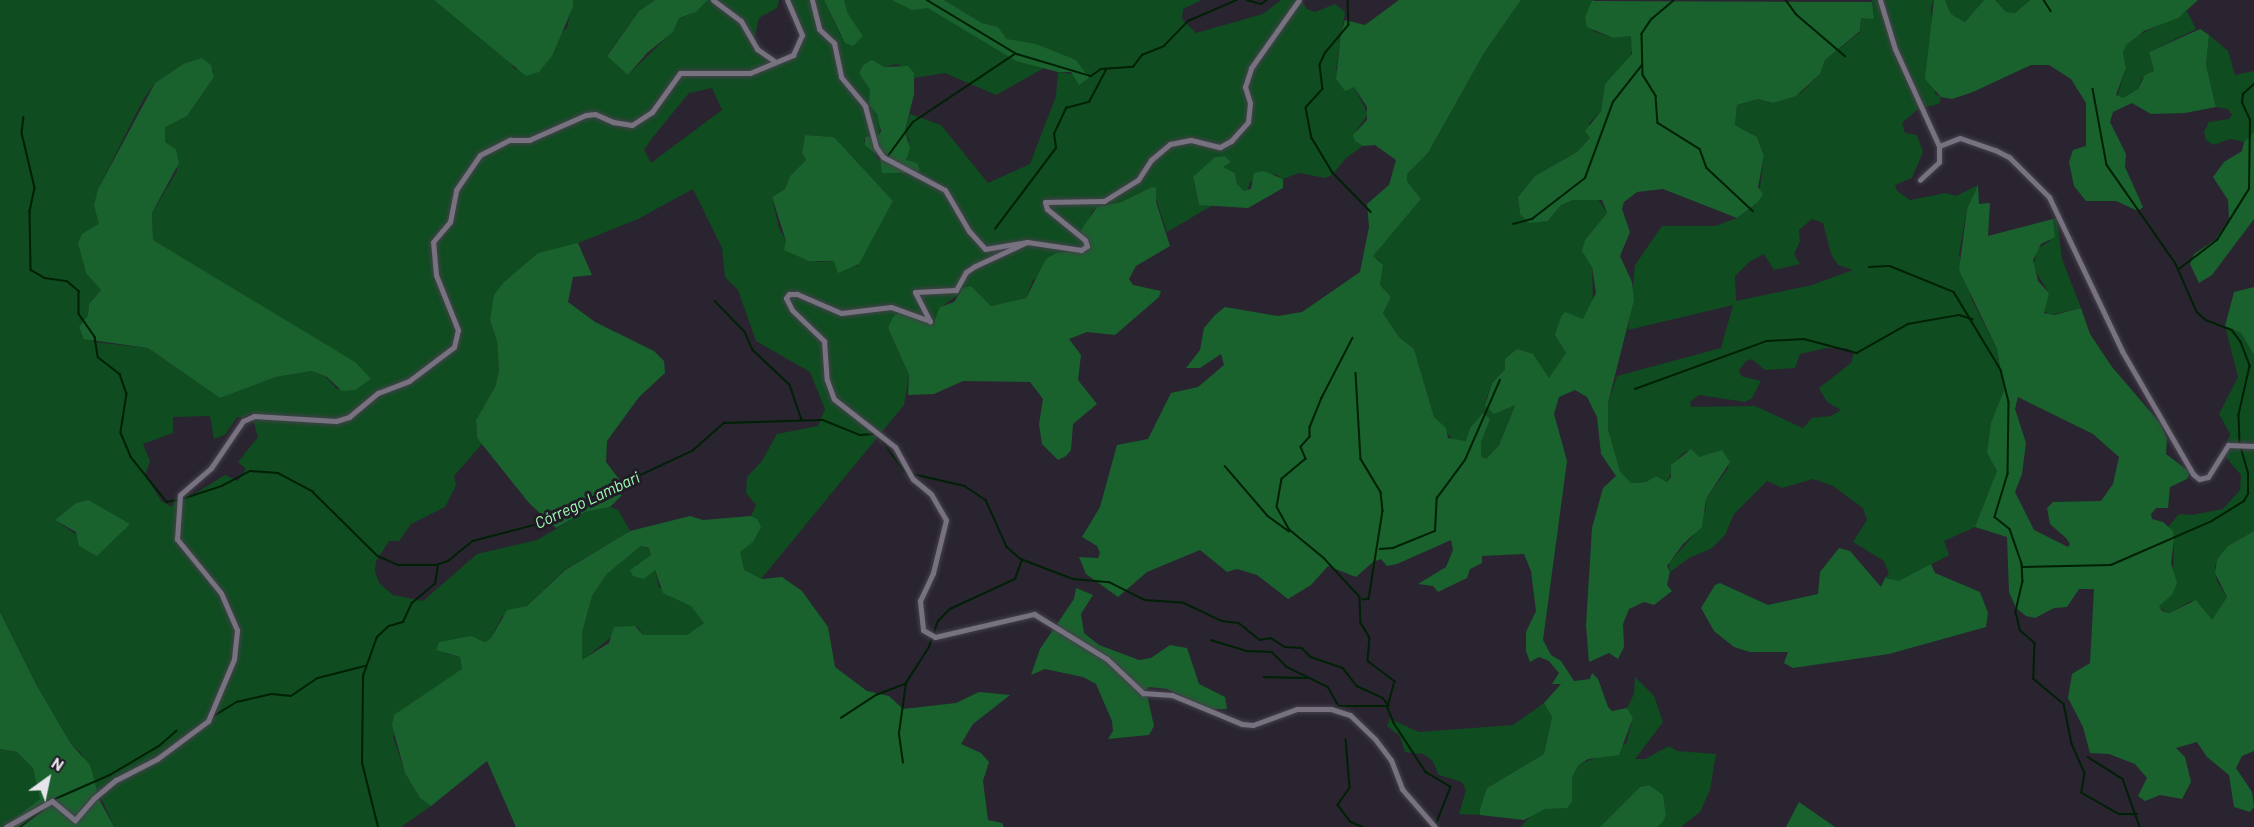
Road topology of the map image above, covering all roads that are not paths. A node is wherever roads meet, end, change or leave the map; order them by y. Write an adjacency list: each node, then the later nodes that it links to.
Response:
1 (713, 0): 6 (street)
2 (787, 0): 6 (street)
3 (812, 0): 9 (street)
4 (1299, 0): 9 (street)
5 (1880, 0): 7 (street)
6 (774, 61): 11 (street)
7 (1940, 146): 8 (street); 10 (street)
8 (1920, 180)
9 (1027, 242): 12 (street)
10 (2254, 446)
11 (6, 827)
12 (1435, 827)

